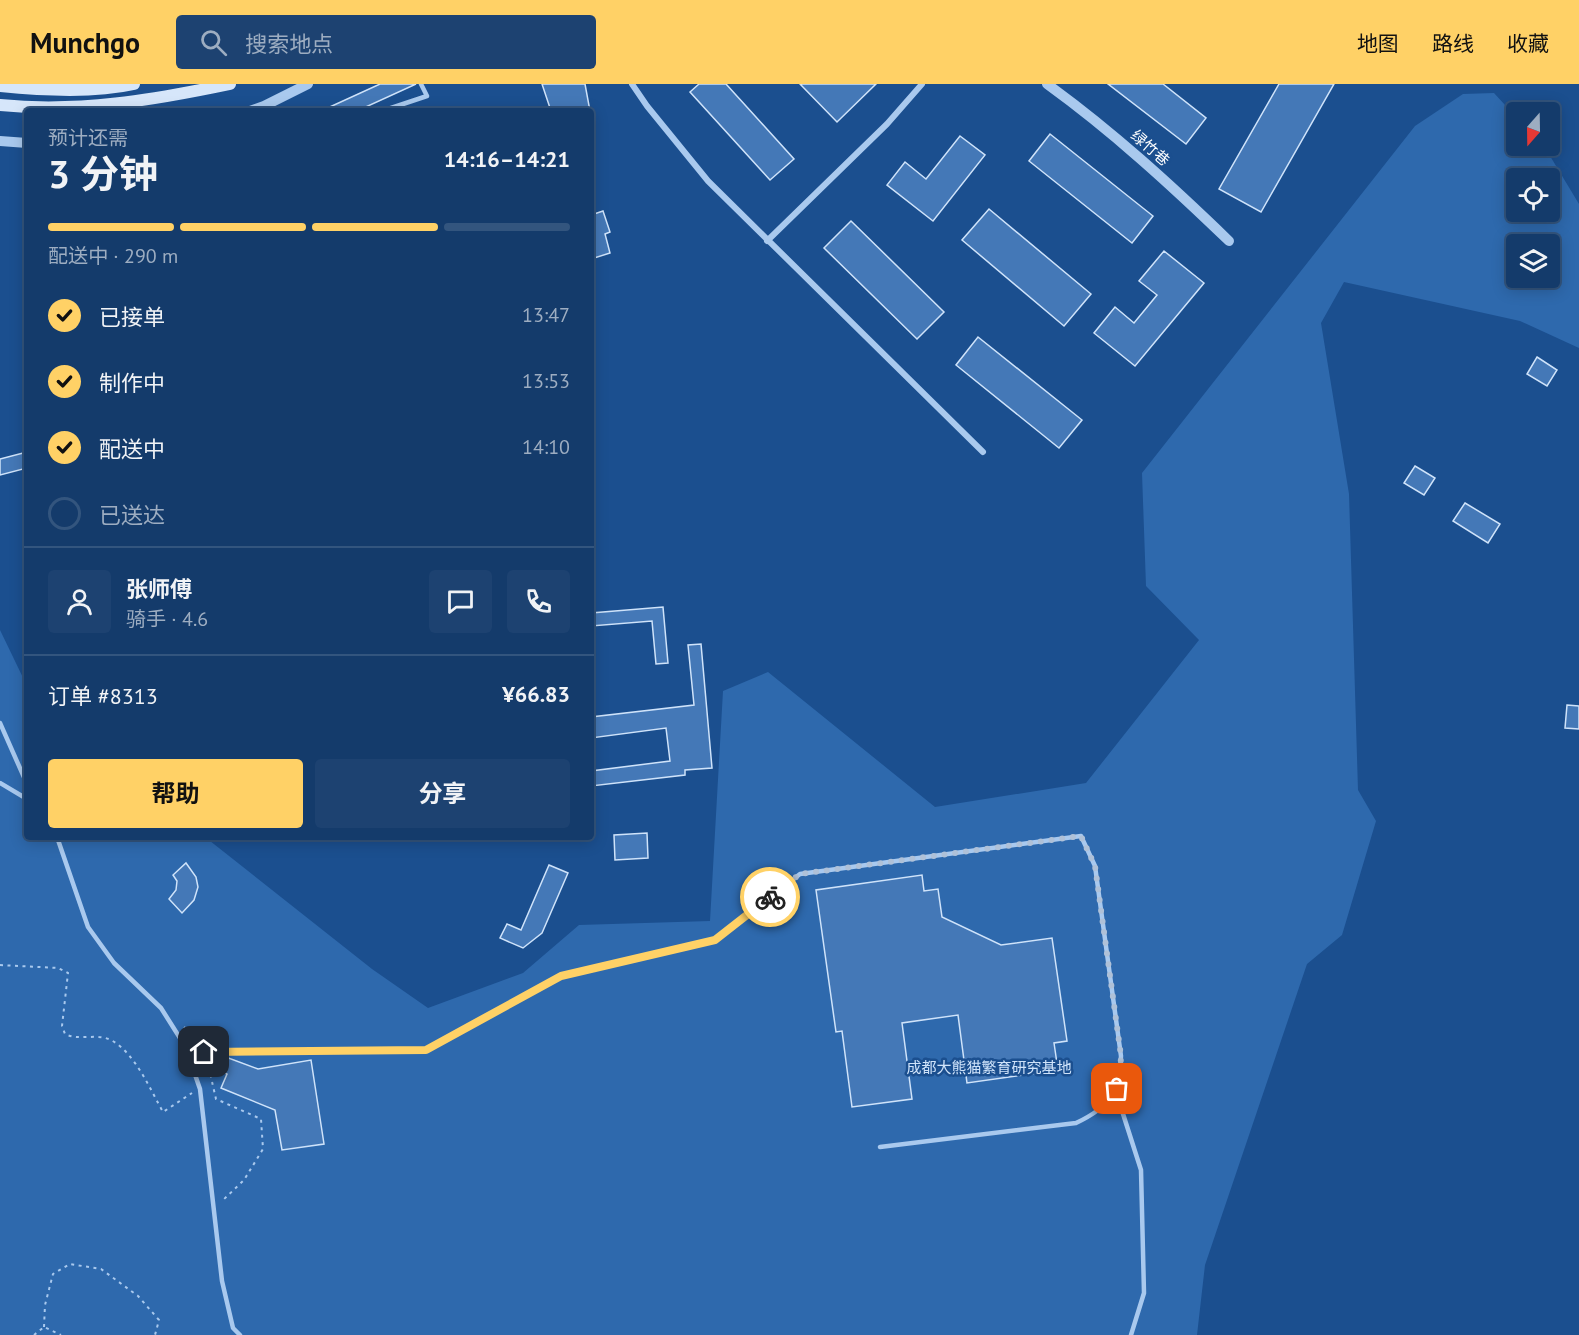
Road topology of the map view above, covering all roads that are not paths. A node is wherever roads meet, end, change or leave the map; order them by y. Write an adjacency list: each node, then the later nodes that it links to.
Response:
1 (134, 84): 8 (main road)
2 (230, 84): 9 (main road)
3 (308, 84): 10 (street)
4 (421, 84): 11 (lane)
5 (632, 84): 14 (street)
6 (922, 84): 14 (street)
7 (1047, 84): 15 (street, 绿竹巷)
8 (0, 86)
9 (0, 105)
10 (267, 108)
11 (391, 108)
12 (0, 141): 13 (street)
13 (24, 143)
14 (767, 241): 16 (street)
15 (1229, 242)
16 (983, 452)
17 (0, 723): 18 (lane)
18 (24, 777)
19 (0, 783): 20 (lane)
20 (24, 797)
21 (58, 840): 25 (lane)
22 (204, 1052): 23 (lane)
23 (1116, 1092): 24 (lane); 26 (lane)
24 (880, 1147)
25 (240, 1335)
26 (1131, 1335)

